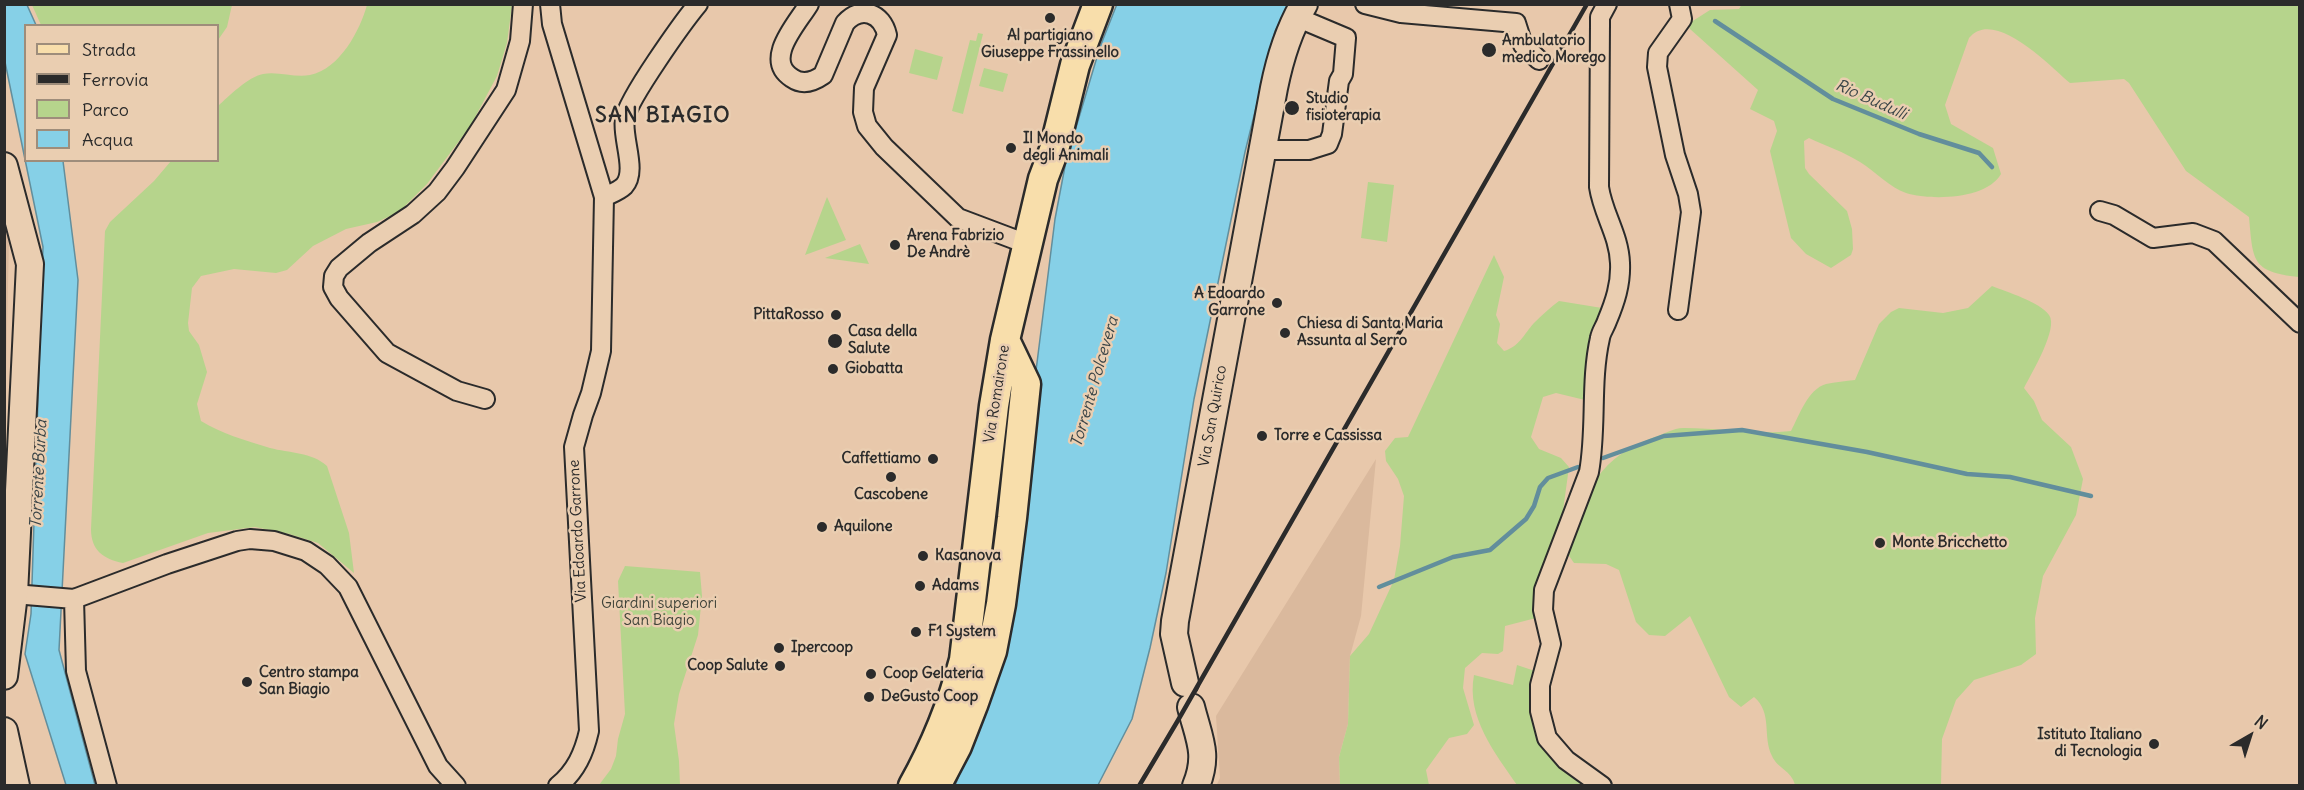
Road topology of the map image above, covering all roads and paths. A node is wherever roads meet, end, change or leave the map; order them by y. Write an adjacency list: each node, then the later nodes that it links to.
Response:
1 (523, 4): 19 (street)
2 (550, 4): 13 (street, Via Edoardo Garrone)
3 (698, 4): 13 (street)
4 (809, 4): 15 (street)
5 (1098, 4): 15 (main road, Via Romairone)
6 (1365, 4): 10 (street)
7 (1607, 4): 31 (street)
8 (1679, 4): 16 (street)
9 (1300, 10): 11 (main road, Via San Quirico); 11 (street, Via San Quirico)
10 (1539, 60)
11 (1263, 150): 30 (main road, Via San Quirico)
12 (4, 166): 20 (main road)
13 (604, 197): 27 (street, Via Edoardo Garrone)
14 (2100, 211): 17 (street)
15 (1027, 244): 18 (main road, Via Romairone)
16 (1678, 310)
17 (2300, 323)
18 (1005, 340): 28 (main road, Via Romairone); 29 (main road)
19 (485, 399)
20 (20, 594): 21 (street); 22 (main road)
21 (70, 599): 25 (street); 26 (street)
22 (4, 676)
23 (4, 731): 24 (main road)
24 (16, 786)
25 (107, 786)
26 (456, 786)
27 (558, 786)
28 (913, 786)
29 (936, 786)
30 (1196, 786)
31 (1602, 786)

